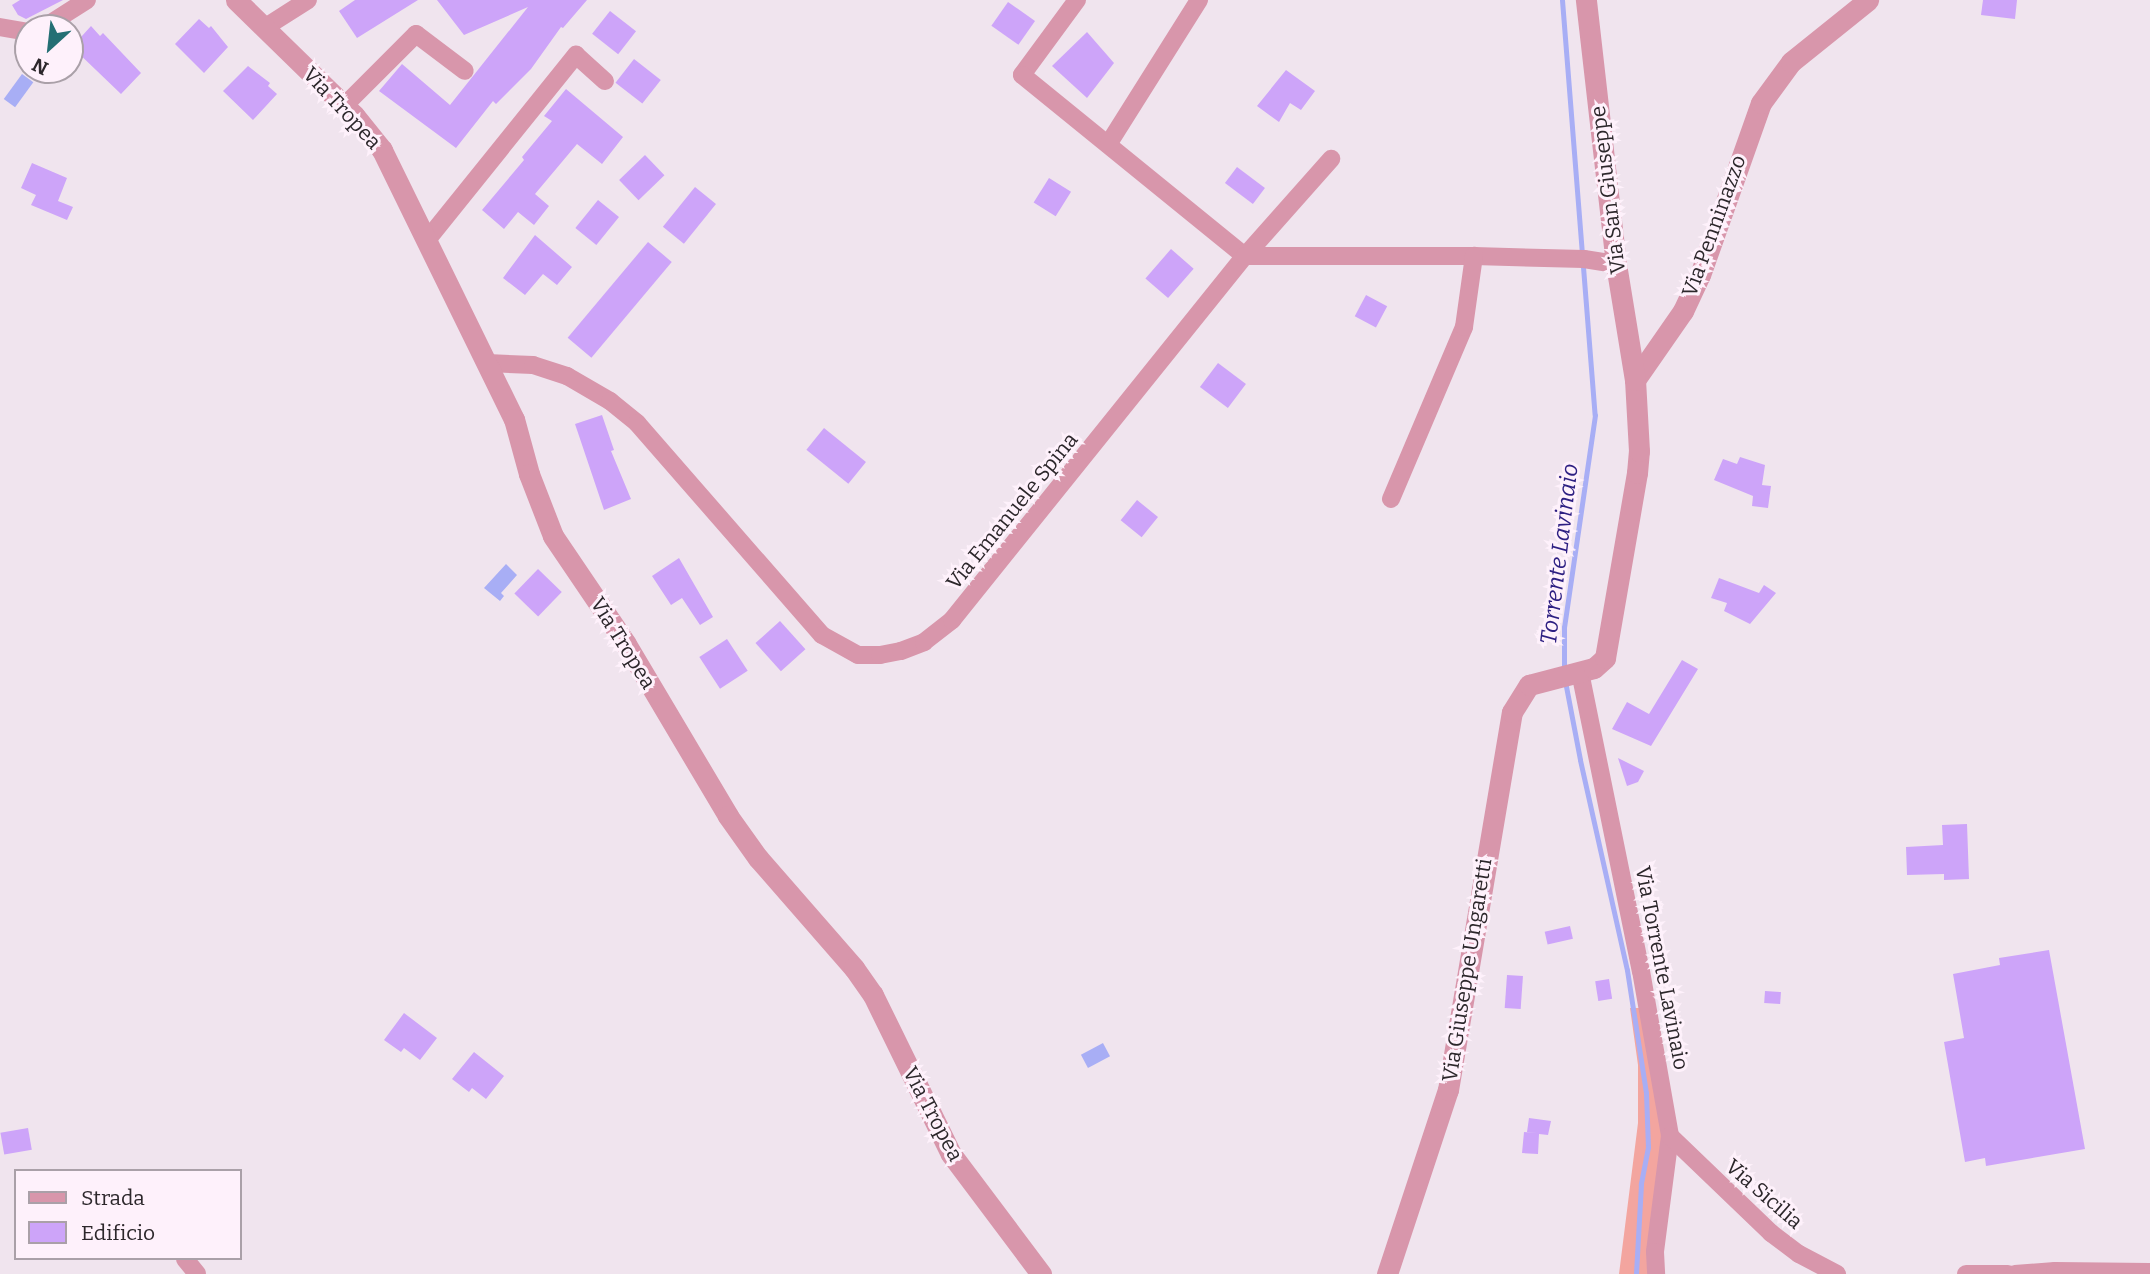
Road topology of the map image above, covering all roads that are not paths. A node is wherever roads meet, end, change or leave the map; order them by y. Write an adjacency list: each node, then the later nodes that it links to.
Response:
1 (87, 0): 8 (street)
2 (236, 0): 9 (street, Via Tropea)
3 (308, 0): 9 (street)
4 (1077, 0): 13 (street)
5 (1199, 0): 13 (street)
6 (1586, 0): 18 (street, Via San Giuseppe)
7 (1868, 0): 20 (street, Via Penninazzo)
8 (65, 14)
9 (264, 27): 12 (street, Via Tropea)
10 (464, 71): 12 (street)
11 (605, 81): 15 (street)
12 (344, 106): 15 (street, Via Tropea)
13 (1109, 144): 16 (street)
14 (1331, 159): 16 (street, Via Emanuele Spina)
15 (427, 240): 19 (street, Via Tropea)
16 (1245, 256): 17 (street); 19 (street, Via Emanuele Spina)
17 (1474, 256): 18 (street); 21 (street)
18 (1616, 264): 20 (street, Via San Giuseppe)
19 (486, 363): 27 (street, Via Tropea)
20 (1634, 380): 22 (street)
21 (1391, 499)
22 (1577, 673): 23 (street, Via Torrente Lavinaio); 28 (street, Via Giuseppe Ungaretti)
23 (1670, 1136): 29 (street, Via Torrente Lavinaio); 30 (street, Via Sicilia)
24 (186, 1260): 26 (street)
25 (2150, 1272): 33 (street)
26 (197, 1274)
27 (1041, 1274)
28 (1387, 1274)
29 (1656, 1274)
30 (1837, 1274)
31 (1966, 1274): 32 (street)
32 (2008, 1274)
33 (2015, 1274)

